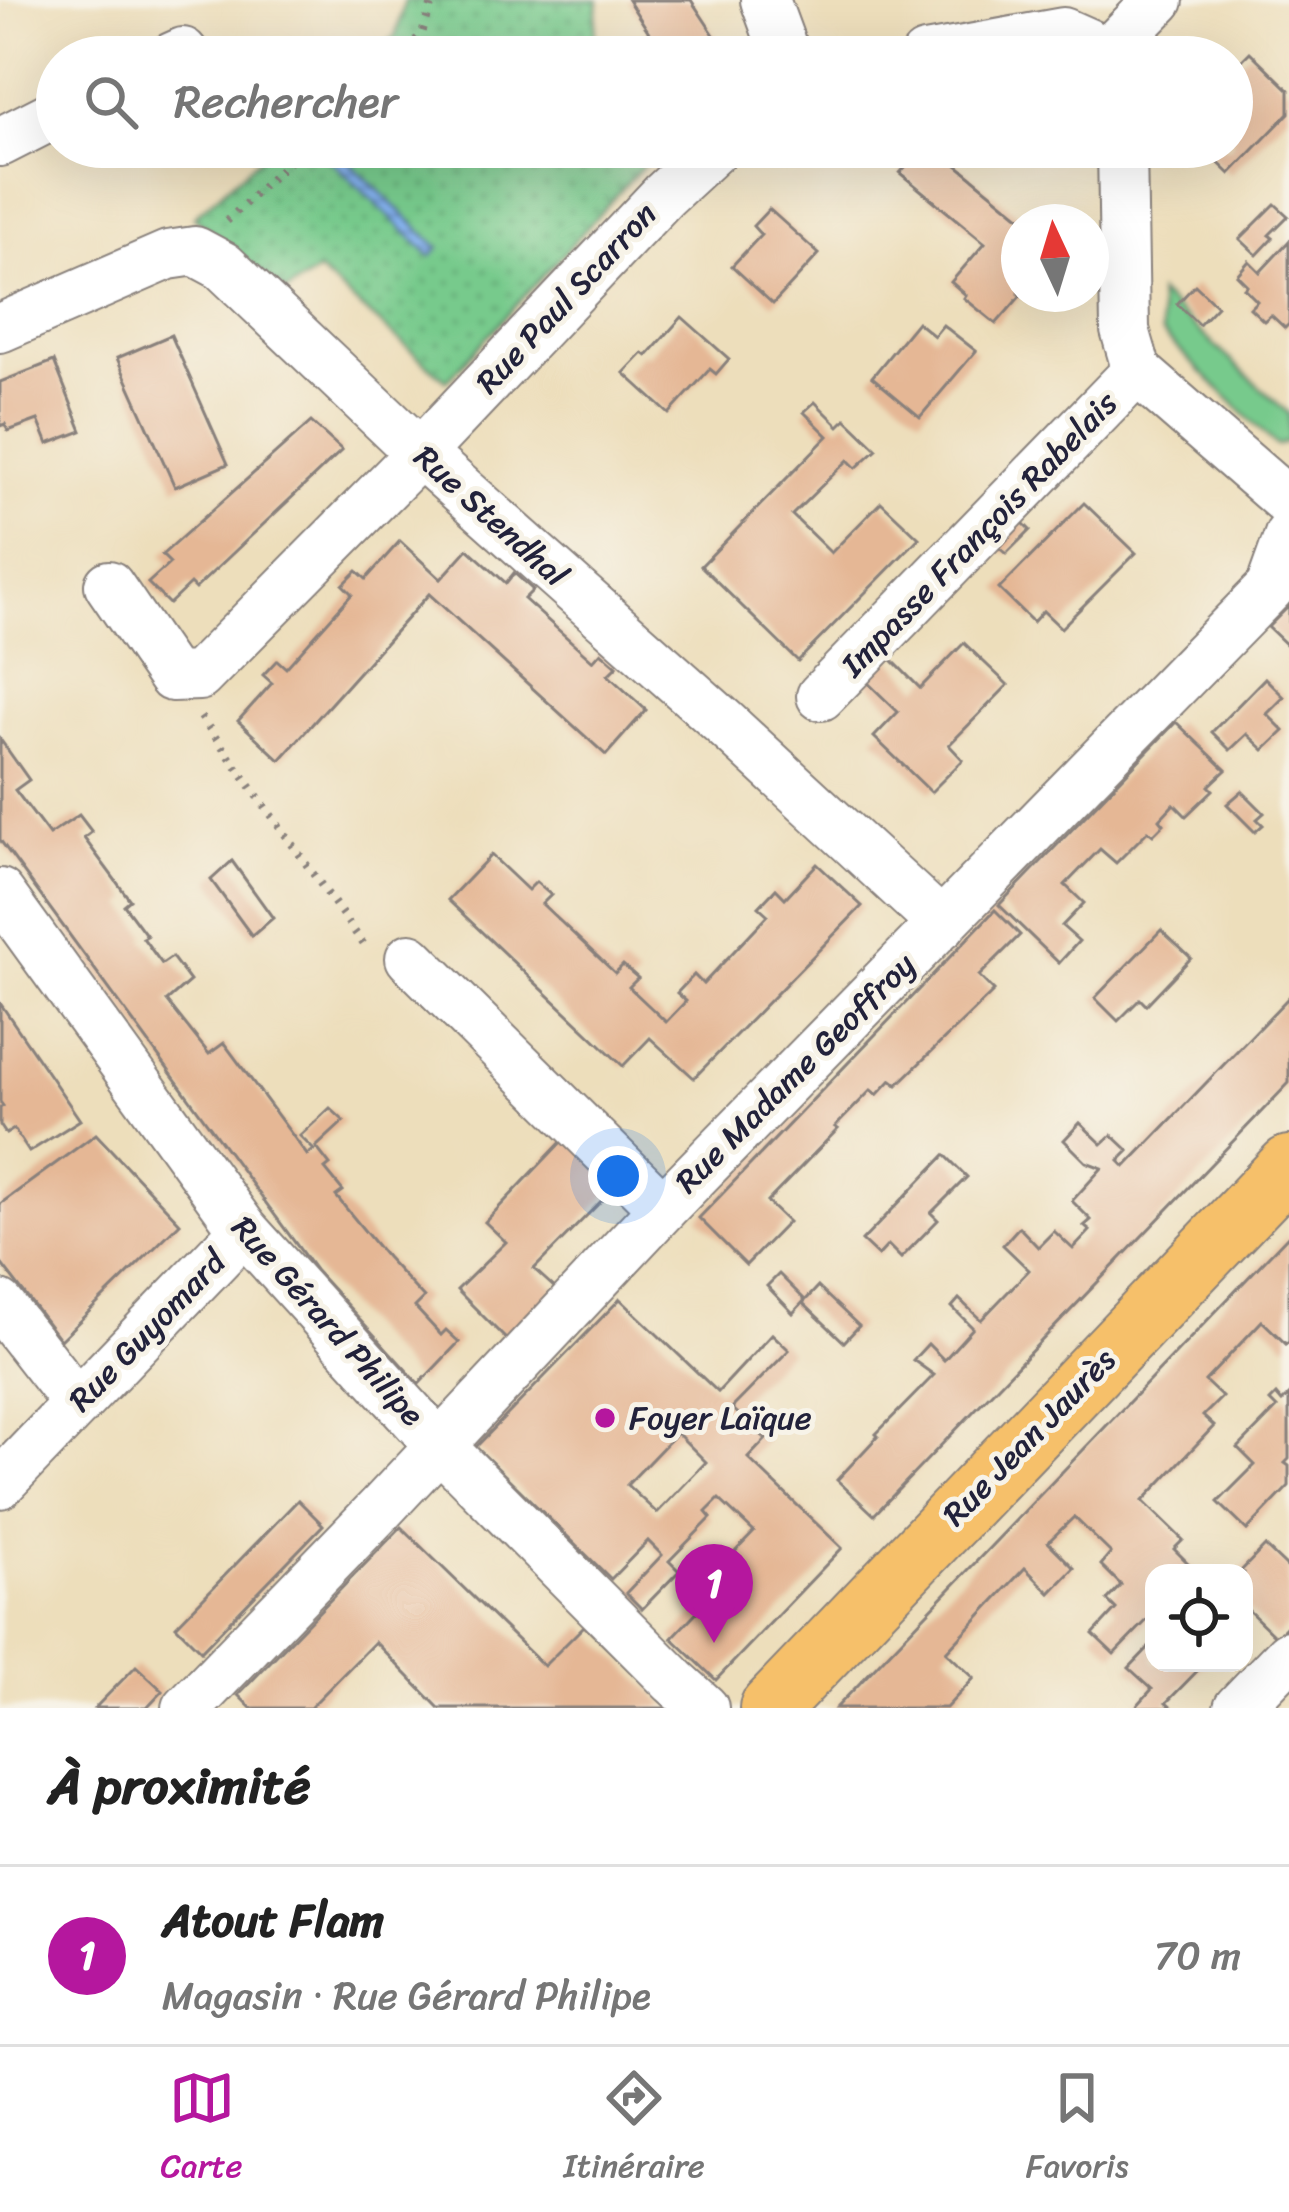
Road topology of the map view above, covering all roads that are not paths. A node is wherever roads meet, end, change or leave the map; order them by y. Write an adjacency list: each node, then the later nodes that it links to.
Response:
1 (765, 0): 3 (street)
2 (1159, 0): 6 (street)
3 (778, 36)
4 (1041, 36): 5 (street)
5 (1071, 36)
6 (1126, 36)
7 (36, 124): 8 (street)
8 (0, 142)
9 (693, 168): 13 (street, Rue Paul Scarron)
10 (1122, 168): 12 (street)
11 (0, 328): 13 (street, Rue Stendhal)
12 (1137, 371): 14 (street); 17 (street, Impasse François Rabelais)
13 (420, 453): 16 (street, Rue Paul Scarron); 19 (street, Rue Stendhal)
14 (1289, 503)
15 (1289, 535): 19 (street, Rue Madame Geoffroy)
16 (109, 586)
17 (821, 696)
18 (0, 892): 23 (street, Rue Gérard Philipe)
19 (942, 924): 22 (street, Rue Madame Geoffroy)
20 (410, 958): 22 (street)
21 (1289, 1166): 31 (main road, Rue Jean Jaurès)
22 (663, 1208): 26 (street, Rue Madame Geoffroy)
23 (244, 1230): 25 (street, Rue Guyomard); 26 (street, Rue Gérard Philipe)
24 (0, 1305): 25 (street)
25 (76, 1404): 27 (street, Rue Guyomard)
26 (439, 1445): 29 (street, Rue Madame Geoffroy); 30 (street, Rue Gérard Philipe)
27 (0, 1484)
28 (1289, 1655): 32 (street)
29 (187, 1708)
30 (704, 1708)
31 (770, 1708)
32 (1238, 1708)

